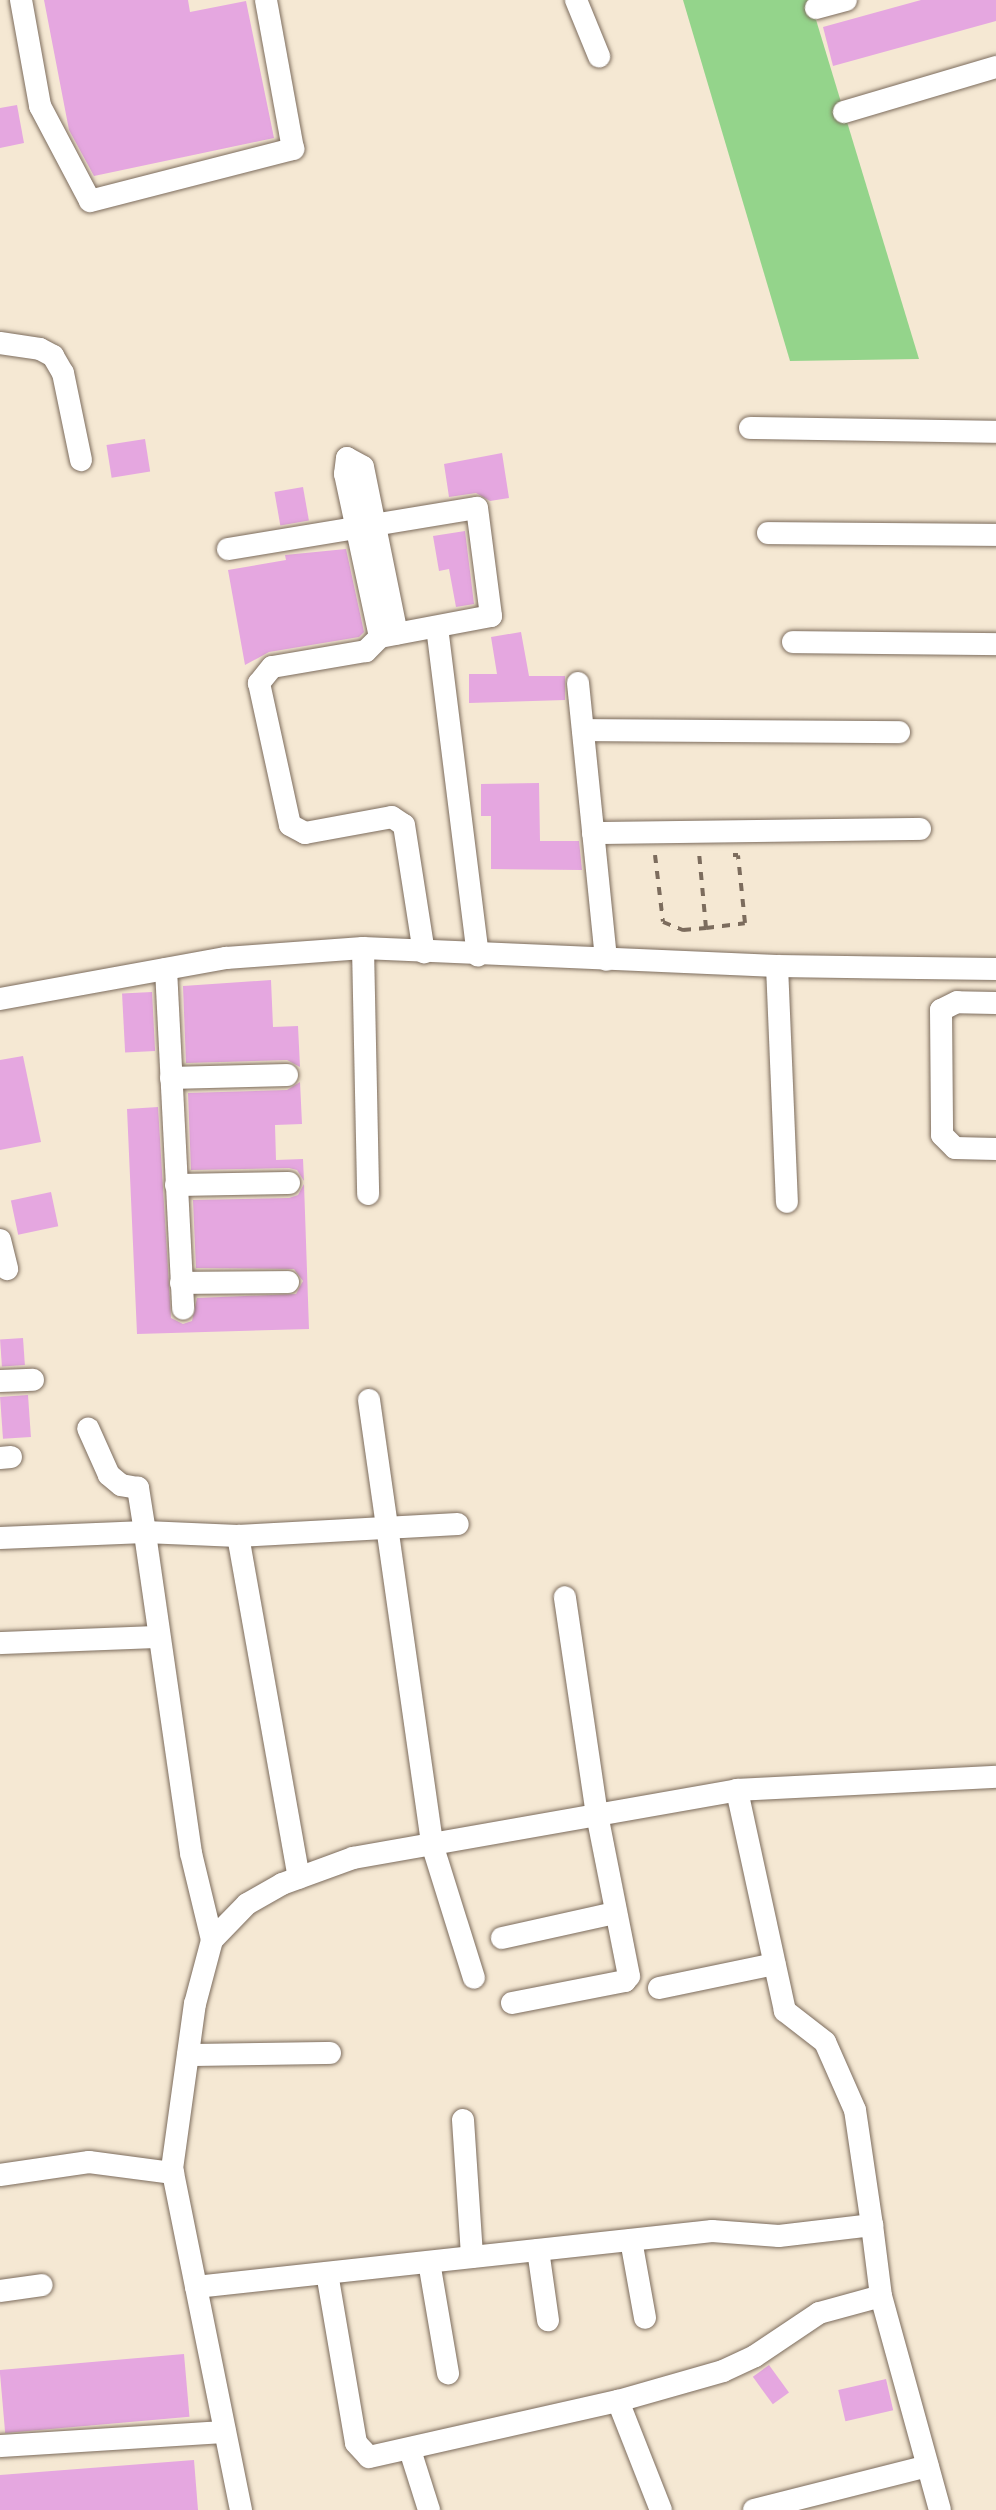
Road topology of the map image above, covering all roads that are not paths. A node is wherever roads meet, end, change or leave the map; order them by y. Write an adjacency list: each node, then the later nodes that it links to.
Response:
1 (21, 0): 2 (street)
2 (266, 0)
3 (576, 0): 6 (street)
4 (846, 0): 5 (street)
5 (816, 8)
6 (599, 56)
7 (996, 67): 8 (street)
8 (844, 112)
9 (0, 343): 12 (street)
10 (750, 428): 11 (street)
11 (996, 432)
12 (81, 460)
13 (366, 526): 16 (street); 17 (street); 18 (street)
14 (768, 534): 15 (street)
15 (996, 535)
16 (228, 549)
17 (437, 627): 18 (street); 28 (street)
18 (388, 636): 27 (street)
19 (793, 642): 20 (street)
20 (996, 644)
21 (578, 683): 22 (street)
22 (583, 730): 23 (street); 25 (street)
23 (900, 732)
24 (920, 829): 25 (street)
25 (593, 834): 29 (street)
26 (363, 948): 27 (street); 31 (street); 40 (street)
27 (424, 952): 28 (street)
28 (478, 956): 29 (street)
29 (606, 960): 30 (street)
30 (777, 966): 32 (street); 41 (street)
31 (166, 969): 33 (street); 36 (street)
32 (996, 969)
33 (0, 999)
34 (996, 1002): 37 (street)
35 (287, 1075): 36 (street)
36 (171, 1078): 39 (street)
37 (996, 1150)
38 (289, 1182): 39 (street)
39 (176, 1185): 45 (street)
40 (368, 1194)
41 (787, 1202)
42 (0, 1240): 43 (street)
43 (7, 1269)
44 (288, 1282): 45 (street)
45 (182, 1283): 46 (street)
46 (183, 1309)
47 (33, 1380): 48 (street)
48 (0, 1381)
49 (369, 1400): 52 (street)
50 (88, 1428): 53 (street)
51 (458, 1524): 52 (street)
52 (388, 1528): 54 (street); 62 (street)
53 (145, 1532): 54 (street); 55 (street); 57 (street)
54 (238, 1536): 63 (street)
55 (0, 1538)
56 (565, 1597): 61 (street)
57 (158, 1637): 58 (street); 66 (street)
58 (0, 1643)
59 (996, 1777): 60 (street)
60 (737, 1790): 61 (street); 67 (street)
61 (597, 1814): 62 (street); 64 (street)
62 (432, 1844): 63 (street); 68 (street)
63 (298, 1878): 66 (street)
64 (616, 1913): 65 (street); 70 (street)
65 (502, 1938)
66 (212, 1940): 72 (street)
67 (775, 1964): 69 (street); 76 (street)
68 (474, 1978)
69 (659, 1988)
70 (512, 2003)
71 (330, 2053): 72 (street)
72 (188, 2055): 74 (street)
73 (463, 2120): 79 (street)
74 (173, 2173): 75 (street); 83 (street)
75 (0, 2175)
76 (872, 2225): 77 (street); 85 (street)
77 (631, 2240): 78 (street); 86 (street)
78 (538, 2250): 79 (street); 87 (street)
79 (472, 2257): 80 (street)
80 (429, 2262): 81 (street); 88 (street)
81 (327, 2273): 83 (street); 92 (street)
82 (42, 2284): 84 (street)
83 (196, 2287): 90 (street)
84 (0, 2291)
85 (881, 2296): 89 (street); 93 (street)
86 (645, 2318)
87 (548, 2320)
88 (448, 2373)
89 (618, 2402): 92 (street); 96 (street)
90 (225, 2432): 91 (street); 94 (street)
91 (0, 2446)
92 (410, 2450): 95 (street)
93 (928, 2466): 97 (street); 98 (street)
94 (241, 2510)
95 (428, 2510)
96 (660, 2510)
97 (754, 2510)
98 (940, 2510)

